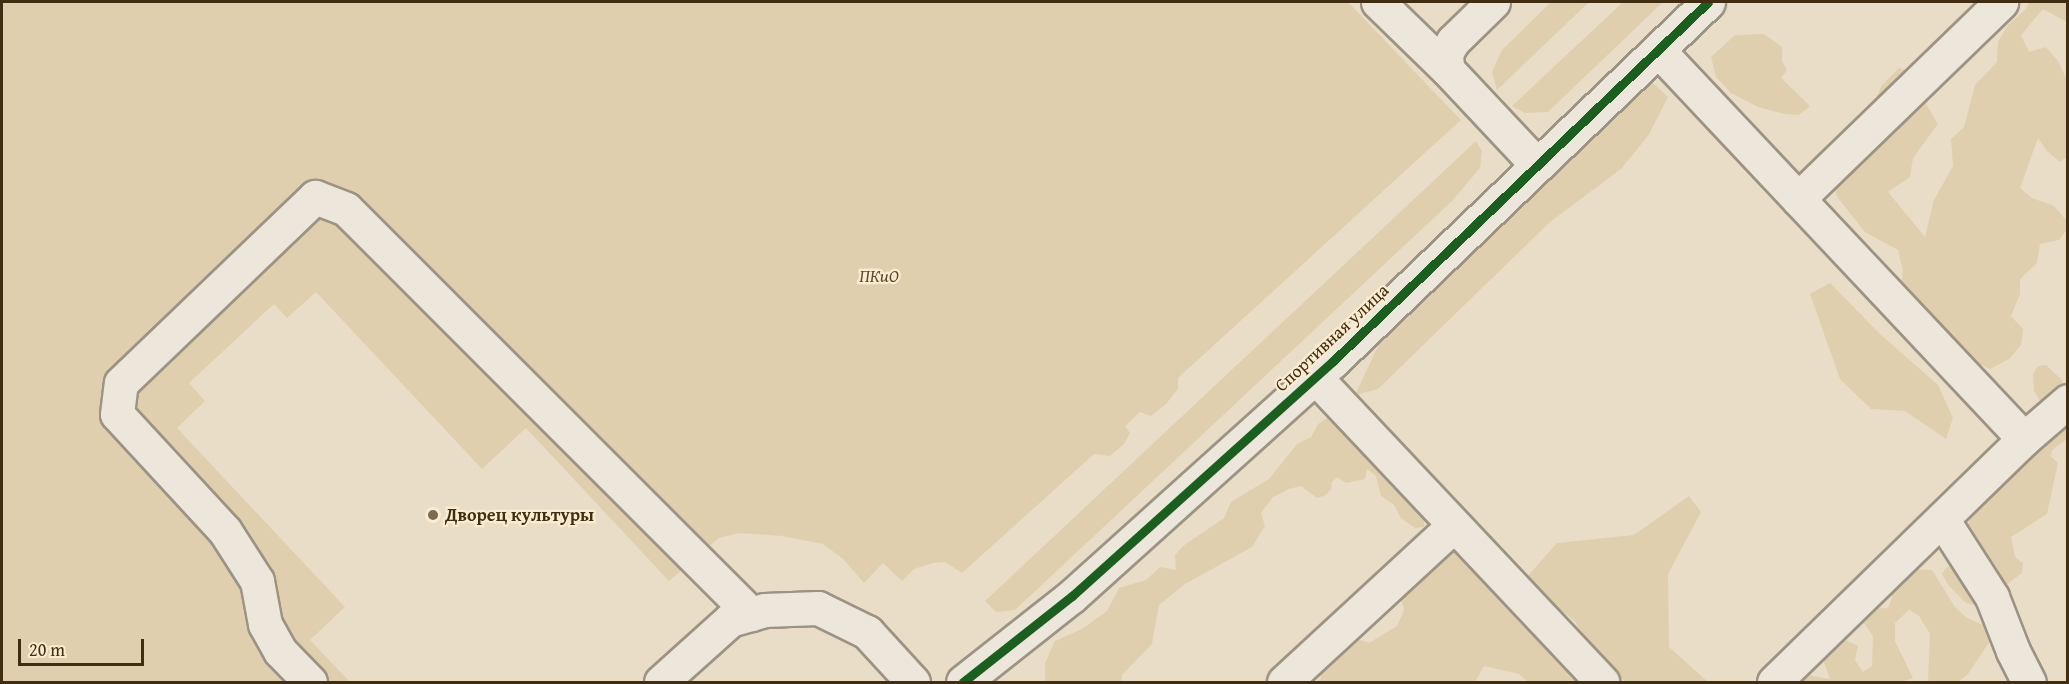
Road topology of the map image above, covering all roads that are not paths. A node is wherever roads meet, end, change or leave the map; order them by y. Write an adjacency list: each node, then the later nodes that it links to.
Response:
1 (1378, 2): 6 (street)
2 (1493, 2): 6 (street)
3 (1708, 2): 5 (street, Спортивная улица)
4 (2001, 2): 8 (street)
5 (1658, 50): 7 (street, Спортивная улица); 8 (street)
6 (1447, 69): 7 (street)
7 (1537, 165): 9 (street, Спортивная улица)
8 (1798, 199): 11 (street)
9 (1315, 377): 13 (street); 18 (street, Спортивная улица)
10 (2067, 401): 11 (street)
11 (2024, 439): 12 (street)
12 (1942, 519): 21 (street); 22 (street)
13 (1454, 525): 19 (street); 20 (street)
14 (751, 614): 15 (street); 16 (street); 17 (street)
15 (310, 682)
16 (661, 682)
17 (914, 682)
18 (963, 682)
19 (1284, 682)
20 (1602, 682)
21 (1774, 682)
22 (2029, 682)

